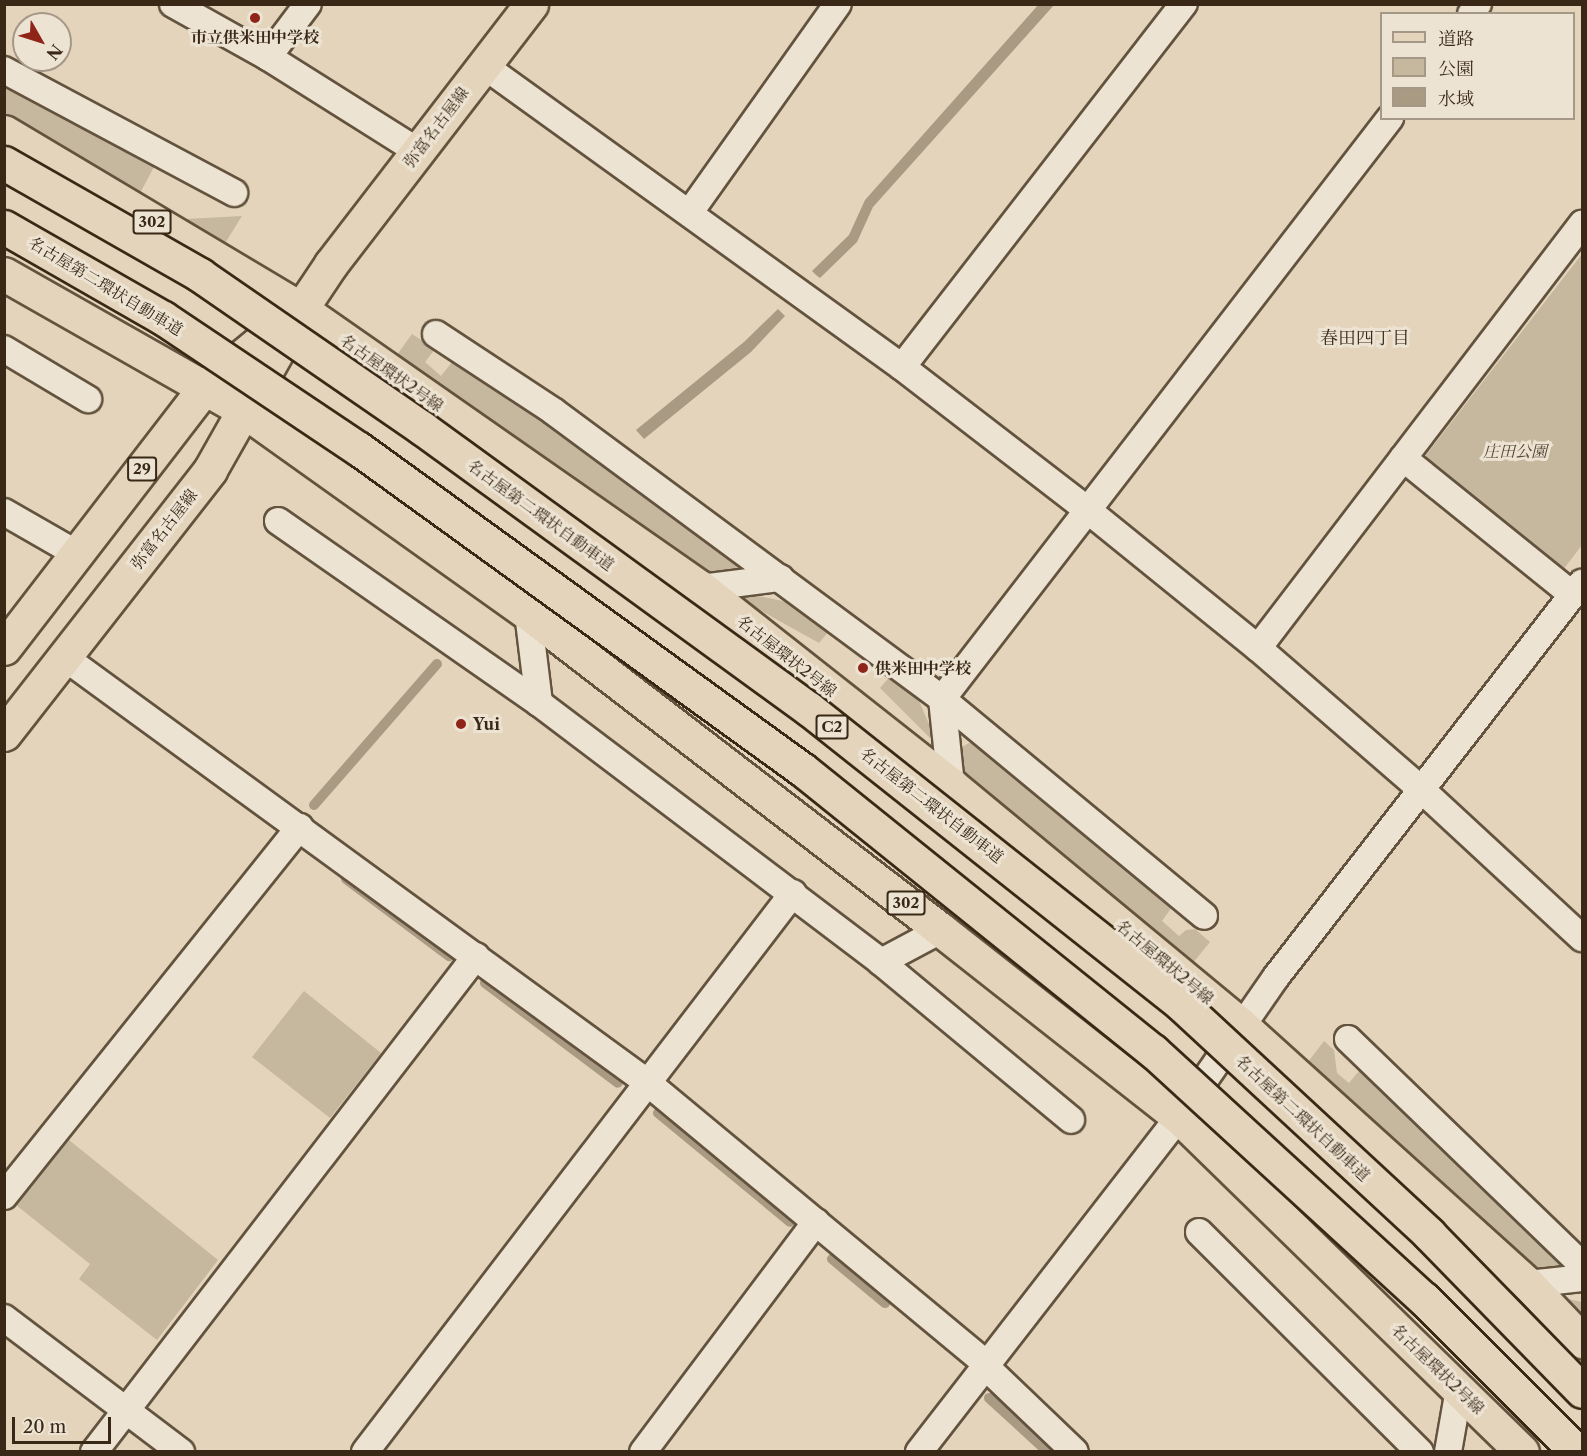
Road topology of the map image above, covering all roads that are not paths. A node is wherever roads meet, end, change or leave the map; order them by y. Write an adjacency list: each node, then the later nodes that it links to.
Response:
1 (173, 4): 6 (street)
2 (308, 4): 6 (street)
3 (531, 4): 7 (main road, 弥富名古屋線 / 29)
4 (838, 4): 14 (street)
5 (1184, 4): 21 (street)
6 (268, 57): 11 (street)
7 (483, 65): 11 (main road, 弥富名古屋線 / 29); 14 (street)
8 (4, 70): 13 (street)
9 (1388, 120): 27 (street)
10 (4, 132): 18 (main road, 名古屋環状2号線 / 302)
11 (417, 151): 18 (main road, 弥富名古屋線 / 29)
12 (4, 162): 64 (main road, 名古屋第二環状自動車道 / C2, bridge)
13 (234, 193)
14 (690, 212): 21 (street)
15 (1582, 224): 25 (street)
16 (4, 227): 75 (main road, 名古屋第二環状自動車道, bridge)
17 (4, 274): 22 (main road, 名古屋環状2号線 / 302)
18 (301, 309): 22 (main road, 弥富名古屋線 / 29); 24 (main road, 弥富名古屋線 / 29); 31 (main road, 名古屋環状2号線 / 302)
19 (436, 334): 30 (street)
20 (4, 349): 23 (street)
21 (902, 367): 27 (street)
22 (206, 386): 24 (main road, 名古屋環状2号線 / 302); 29 (main road, 弥富名古屋線 / 29)
23 (88, 399)
24 (243, 410): 33 (main road, 名古屋環状2号線 / 302); 36 (main road, 弥富名古屋線 / 29)
25 (1403, 458): 32 (street); 35 (street)
26 (4, 512): 29 (street)
27 (1090, 512): 35 (street); 37 (street)
28 (278, 521): 38 (street)
29 (77, 554): 34 (main road, 弥富名古屋線 / 29)
30 (780, 578): 31 (street); 37 (street)
31 (701, 588): 40 (main road, 名古屋環状2号線 / 302)
32 (1578, 589): 41 (street)
33 (528, 613): 38 (street); 45 (main road, 名古屋環状2号線 / 302)
34 (4, 648)
35 (1258, 648): 41 (street)
36 (64, 657): 39 (main road, 弥富名古屋線 / 29); 42 (street)
37 (942, 699): 40 (street); 44 (street)
38 (539, 703): 43 (street)
39 (4, 734)
40 (951, 785): 49 (main road, 名古屋環状2号線 / 302)
41 (1422, 790): 46 (street); 49 (street)
42 (300, 827): 47 (street); 54 (street)
43 (793, 893): 48 (street); 51 (street)
44 (1204, 916)
45 (941, 930): 48 (street); 52 (main road, 名古屋環状2号線 / 302)
46 (1582, 938)
47 (476, 956): 51 (street); 65 (street)
48 (881, 962): 53 (street)
49 (1241, 1025): 52 (street); 59 (main road, 名古屋環状2号線 / 302)
50 (1348, 1039): 57 (street)
51 (648, 1083): 55 (street); 68 (street)
52 (1179, 1117): 62 (street); 63 (main road, 名古屋環状2号線 / 302)
53 (1071, 1120)
54 (4, 1196)
55 (816, 1222): 62 (street); 69 (street)
56 (1198, 1232): 72 (street)
57 (1582, 1265)
58 (1582, 1278): 59 (street)
59 (1528, 1284): 61 (main road, 名古屋環状2号線 / 302)
60 (4, 1318): 65 (street)
61 (1582, 1341)
62 (985, 1365): 70 (street); 71 (street)
63 (1459, 1389): 73 (street); 74 (main road, 名古屋環状2号線 / 302)
64 (1582, 1391)
65 (126, 1410): 66 (street); 67 (street)
66 (94, 1452)
67 (181, 1452)
68 (366, 1452)
69 (643, 1452)
70 (919, 1452)
71 (1075, 1452)
72 (1420, 1452)
73 (1448, 1452)
74 (1522, 1452)
75 (1577, 1452)

